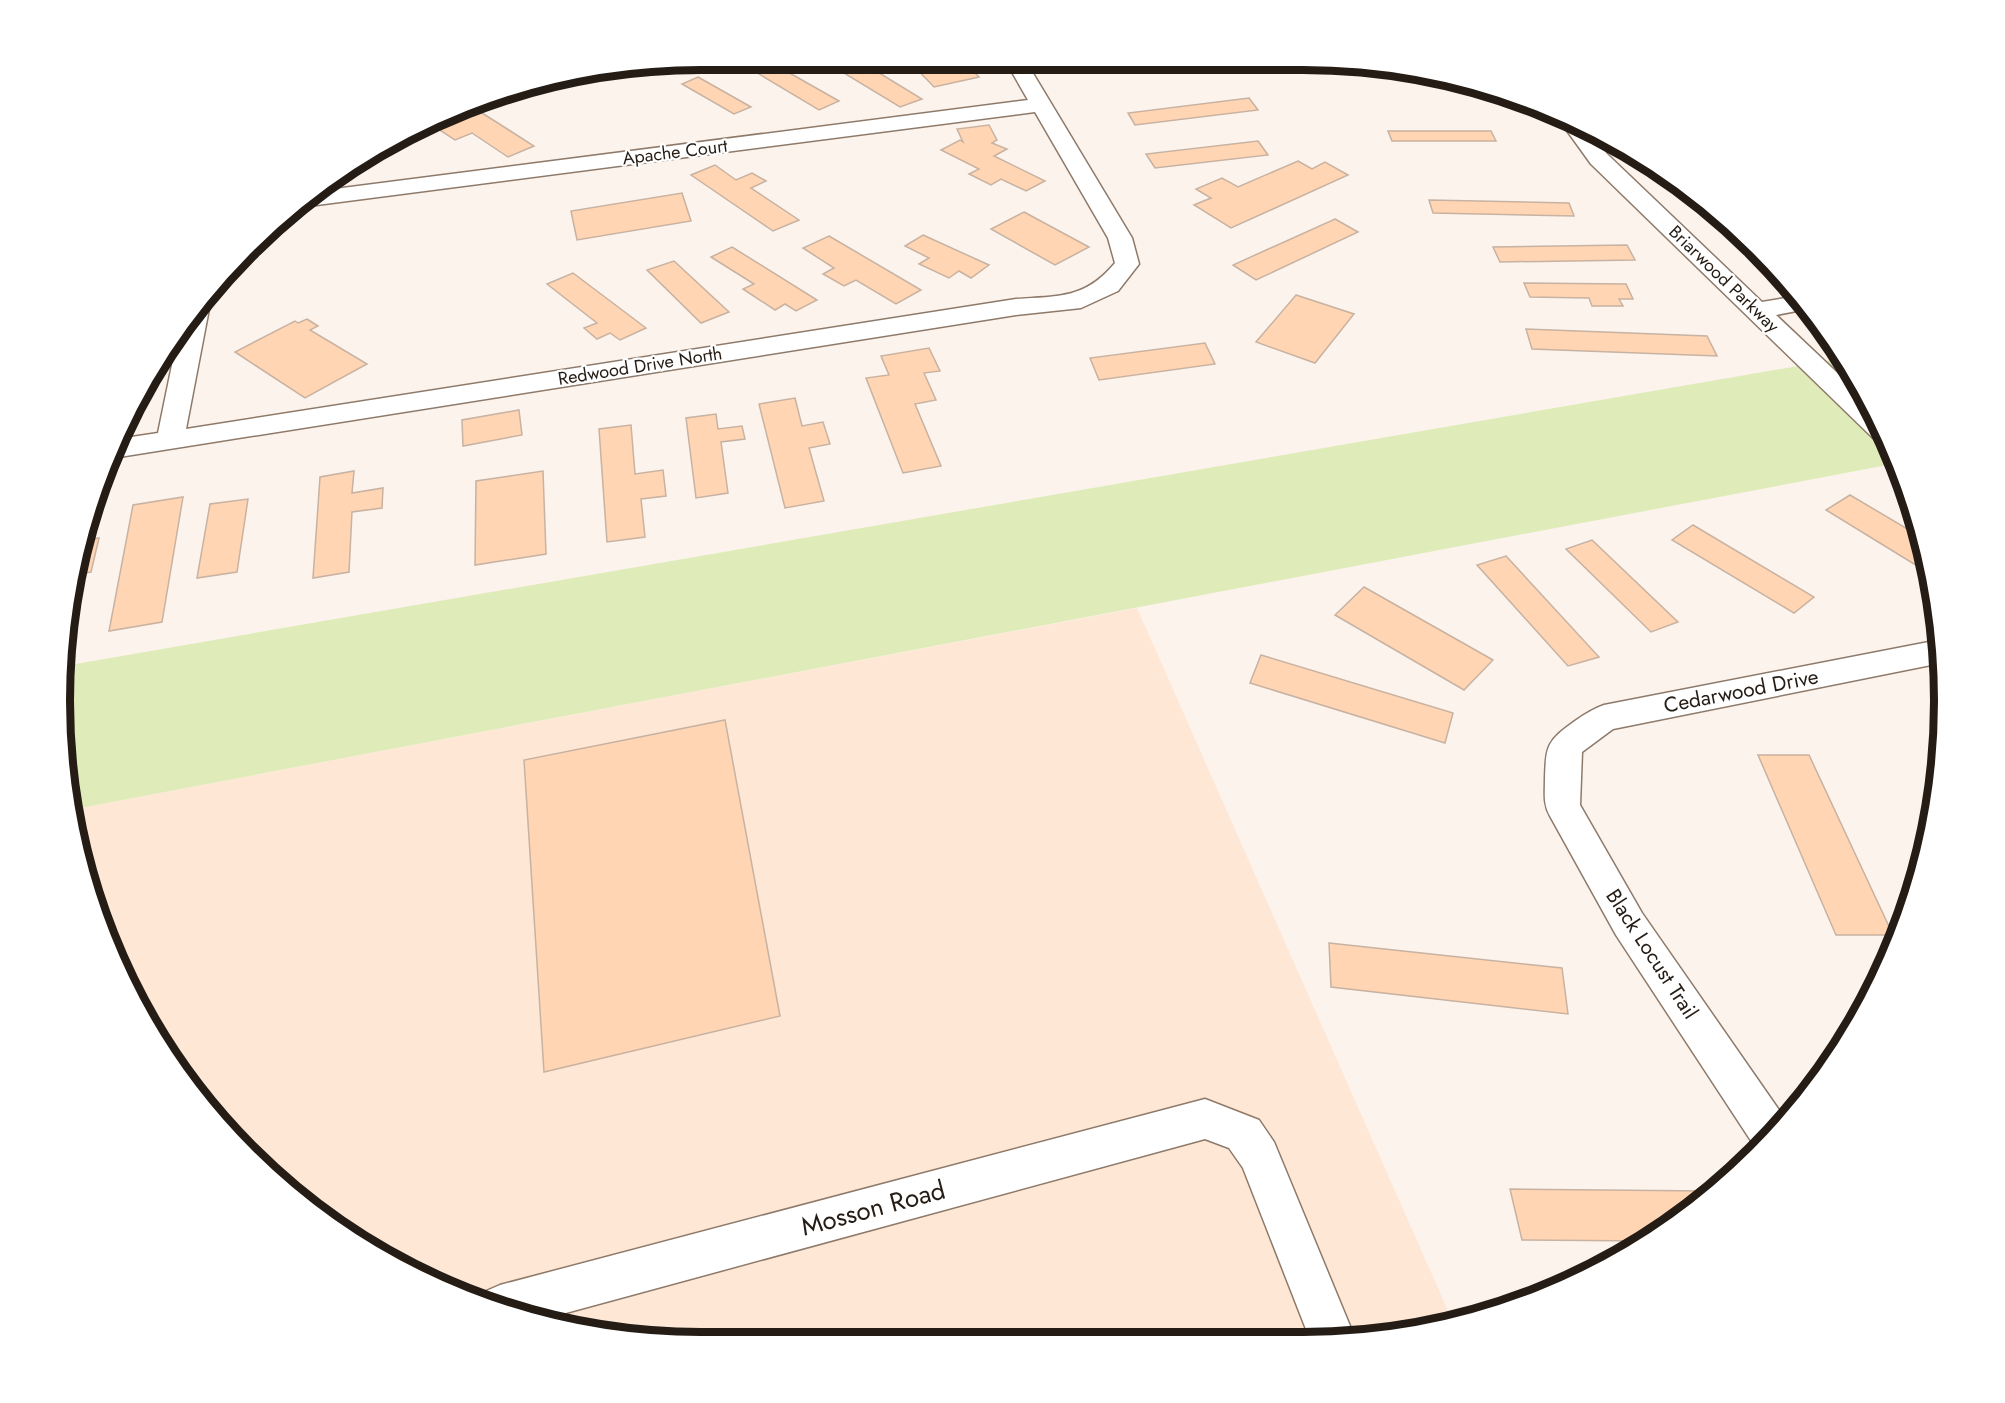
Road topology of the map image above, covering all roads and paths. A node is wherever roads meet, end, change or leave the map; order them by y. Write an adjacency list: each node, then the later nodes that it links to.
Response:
1 (1021, 70): 2 (street)
2 (1041, 105): 4 (street, Apache Court); 9 (street, Redwood Drive North)
3 (1582, 135): 6 (street, Briarwood Parkway)
4 (321, 199)
5 (1794, 304): 6 (street)
6 (1757, 310): 8 (street, Briarwood Parkway)
7 (192, 330): 9 (street)
8 (1865, 415)
9 (170, 440): 10 (street, Redwood Drive North)
10 (125, 447)
11 (1932, 653): 12 (street, Cedarwood Drive)
12 (1563, 761): 13 (street, Black Locust Trail)
13 (1767, 1129)
14 (515, 1304): 15 (street, Mosson Road)
15 (1330, 1331)

